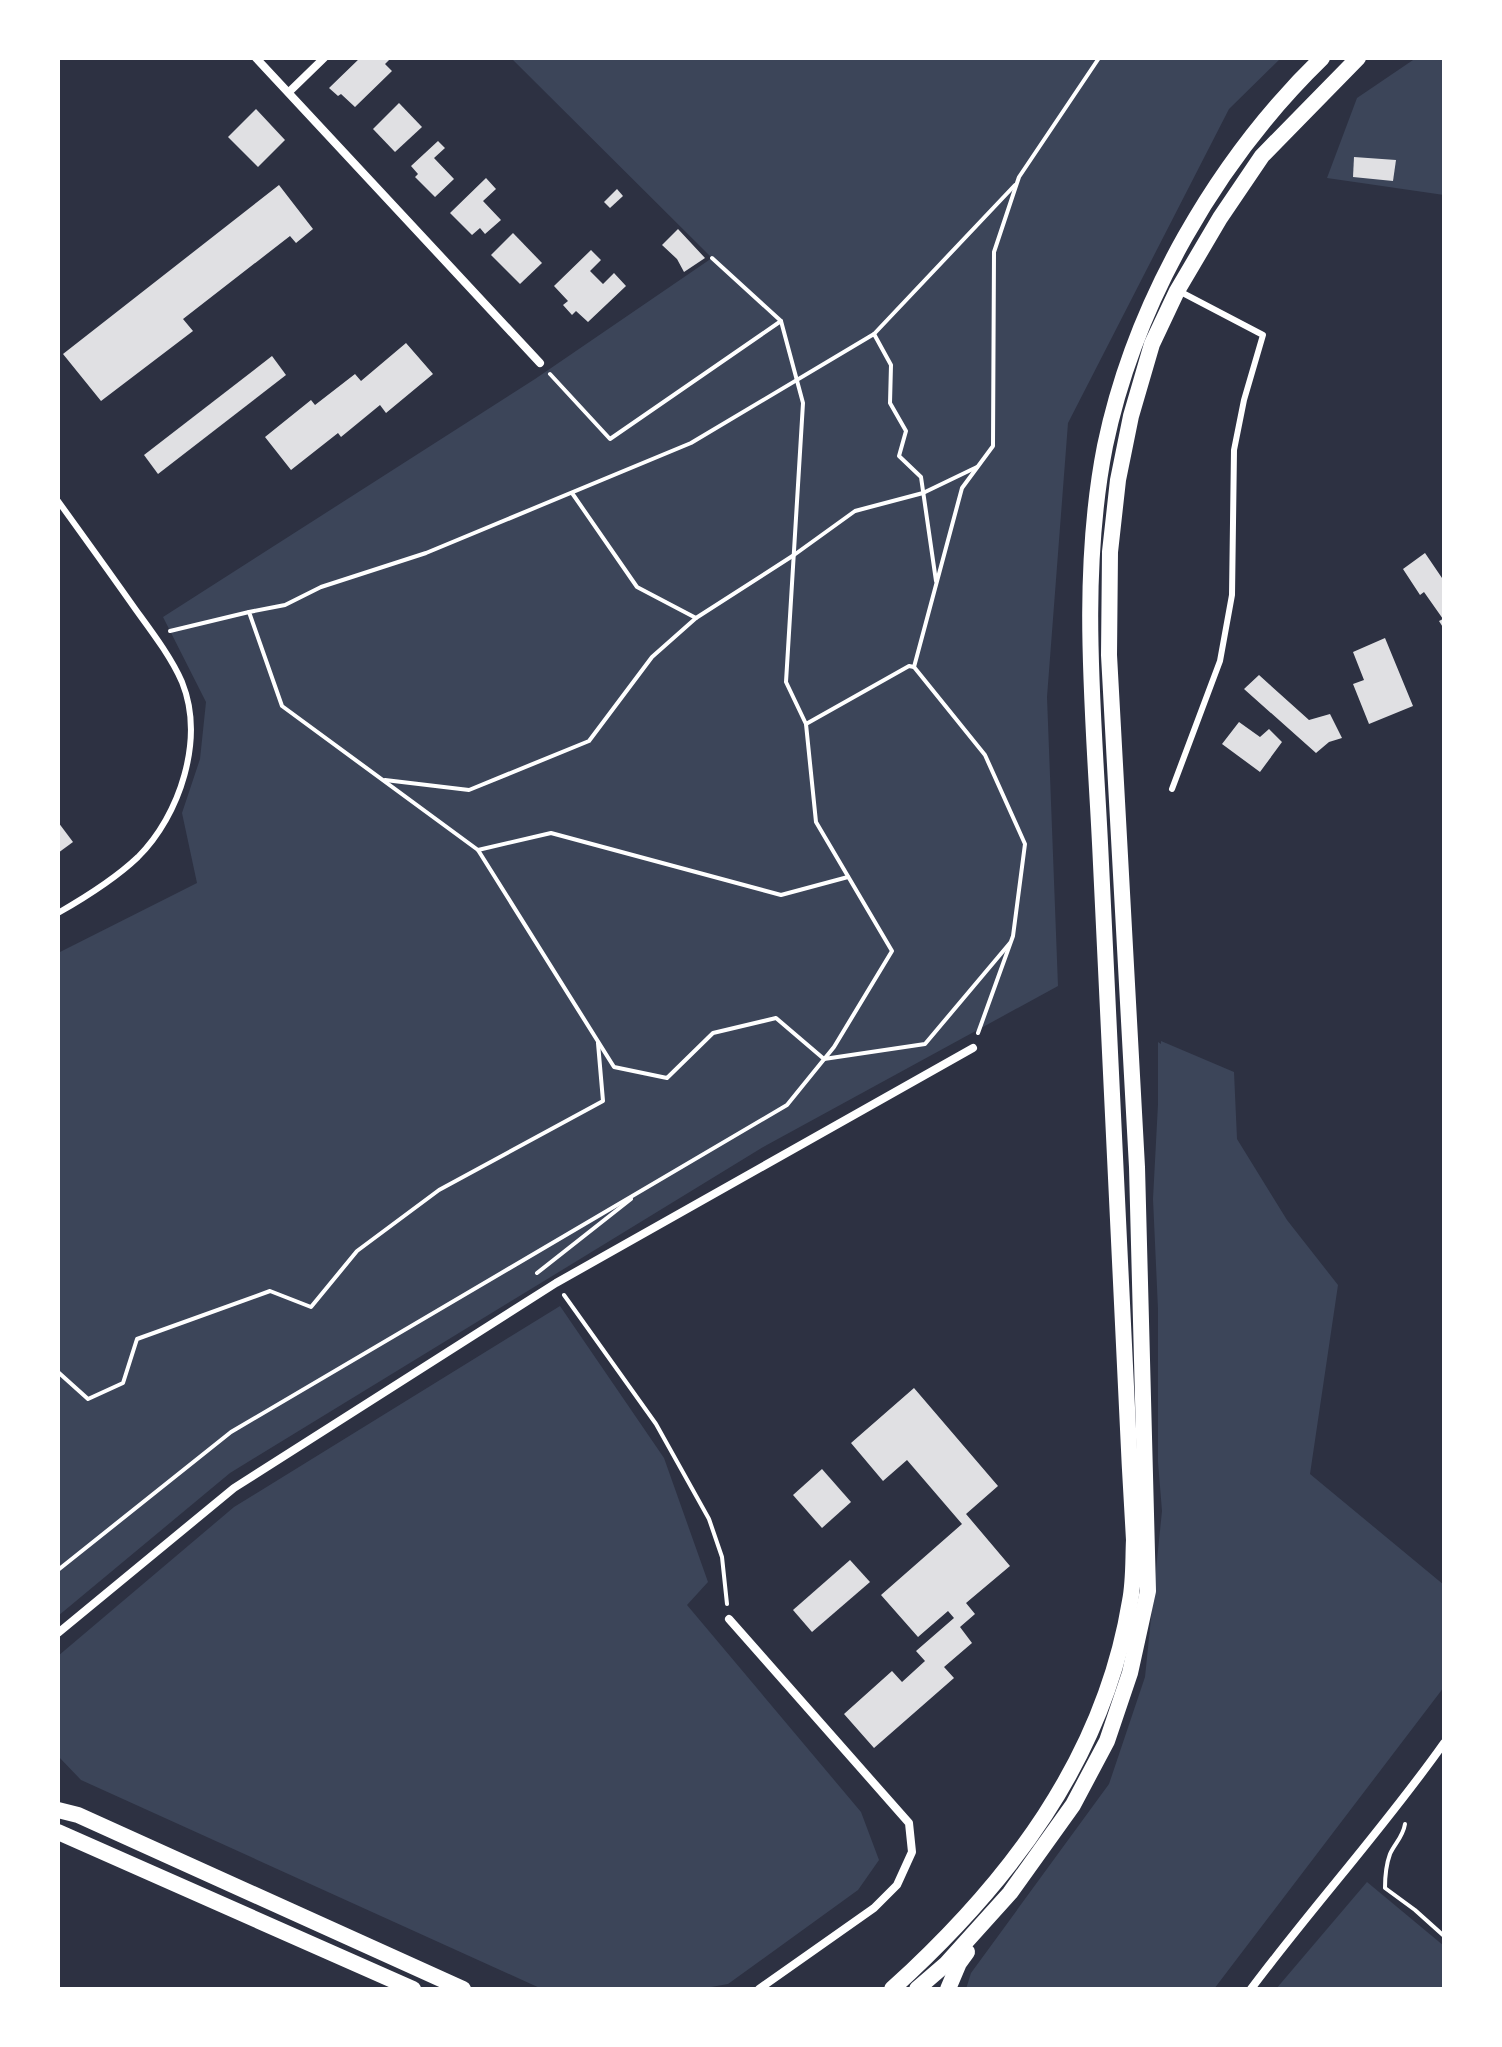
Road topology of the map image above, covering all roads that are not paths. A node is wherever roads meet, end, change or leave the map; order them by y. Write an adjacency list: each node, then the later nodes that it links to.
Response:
1 (256, 58): 5 (street)
2 (324, 58): 5 (street)
3 (1322, 58): 6 (main road)
4 (1358, 58): 7 (main road)
5 (289, 92): 8 (street)
6 (1161, 281): 7 (lane); 22 (main road)
7 (1177, 291): 10 (lane); 18 (main road)
8 (540, 363)
9 (58, 501): 11 (lane)
10 (1172, 789)
11 (58, 913)
12 (973, 1048): 14 (street)
13 (729, 1619): 21 (street)
14 (58, 1633)
15 (1444, 1743): 25 (street)
16 (58, 1810): 20 (main road)
17 (58, 1832): 19 (main road)
18 (1010, 1893): 23 (main road); 24 (main road)
19 (413, 1989)
20 (463, 1989)
21 (759, 1989)
22 (892, 1989)
23 (917, 1989)
24 (948, 1989)
25 (1251, 1989)

